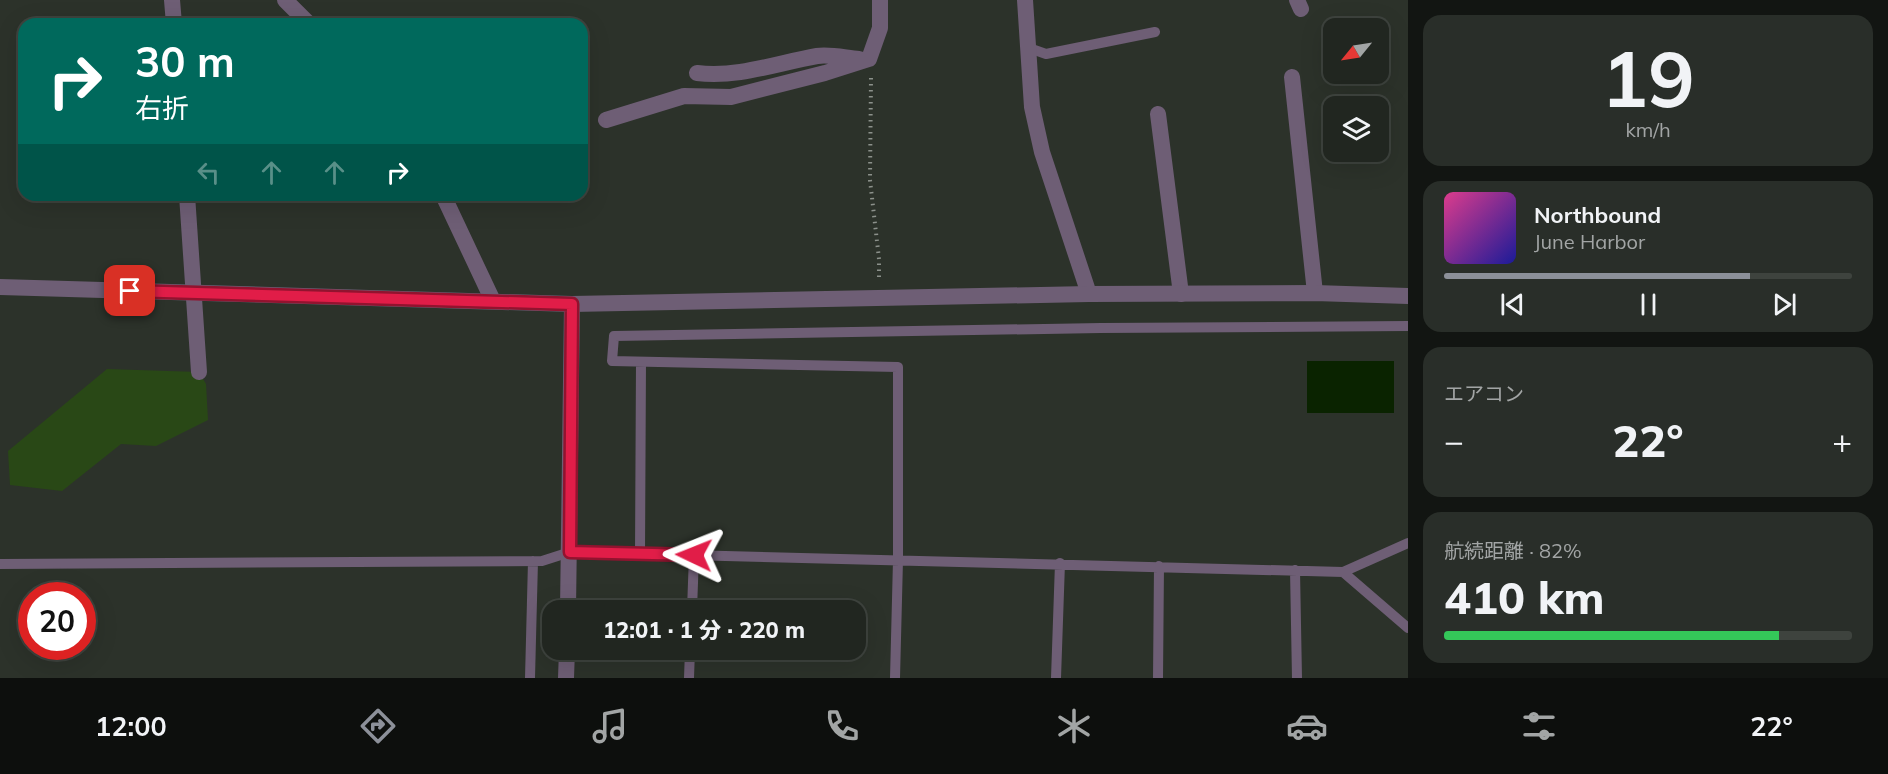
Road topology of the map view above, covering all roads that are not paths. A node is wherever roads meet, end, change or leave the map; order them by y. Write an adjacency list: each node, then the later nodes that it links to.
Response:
1 (172, 0): 5 (street)
2 (285, 0): 6 (street)
3 (880, 0): 9 (street)
4 (1025, 0): 8 (street)
5 (174, 18)
6 (303, 18)
7 (1155, 32): 8 (lane)
8 (1029, 48): 19 (street)
9 (869, 59): 10 (street); 13 (street)
10 (697, 73)
11 (1292, 77): 18 (street)
12 (1158, 114): 20 (street)
13 (606, 120)
14 (187, 201): 17 (street)
15 (446, 201): 22 (street)
16 (0, 287): 17 (street)
17 (195, 293): 22 (street); 26 (street)
18 (1315, 293): 20 (street); 21 (street)
19 (1089, 294): 20 (street); 23 (street)
20 (1181, 294)
21 (1408, 296)
22 (493, 302): 23 (street)
23 (572, 304): 28 (street)
24 (1408, 326): 25 (lane)
25 (641, 362): 29 (lane); 31 (lane)
26 (199, 372)
27 (1408, 543): 37 (lane)
28 (570, 552): 29 (lane); 32 (lane); 38 (street)
29 (640, 554): 30 (lane)
30 (694, 555): 31 (lane); 39 (lane)
31 (898, 560): 33 (lane); 46 (lane)
32 (533, 561): 34 (lane); 43 (lane)
33 (1060, 563): 35 (lane); 47 (lane)
34 (0, 564)
35 (1159, 566): 36 (lane); 48 (lane)
36 (1295, 570): 37 (lane); 49 (lane)
37 (1343, 572): 40 (lane)
38 (568, 600)
39 (692, 600)
40 (1408, 628)
41 (567, 660): 44 (street)
42 (690, 660): 45 (lane)
43 (530, 678)
44 (566, 678)
45 (690, 678)
46 (895, 678)
47 (1056, 678)
48 (1158, 678)
49 (1297, 678)

